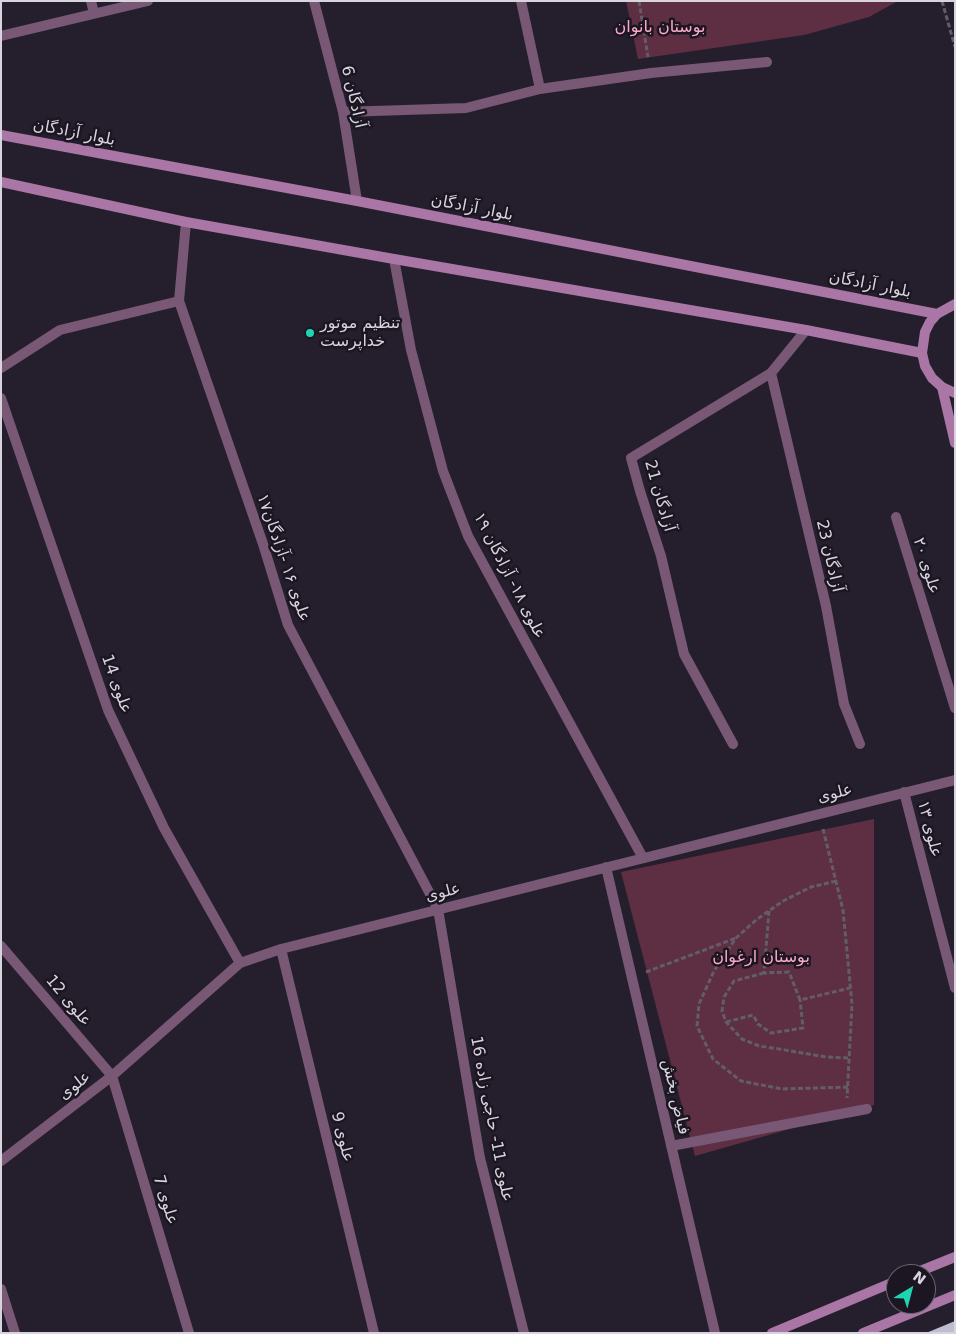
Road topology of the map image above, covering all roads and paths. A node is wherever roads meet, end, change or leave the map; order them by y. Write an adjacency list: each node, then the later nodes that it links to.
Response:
1 (91, 1): 7 (street)
2 (148, 1): 7 (street)
3 (314, 1): 13 (street, آزادگان 6)
4 (521, 1): 12 (street)
5 (639, 1): 11 (path)
6 (942, 1): 9 (path)
7 (94, 13): 8 (street)
8 (1, 36)
9 (955, 46)
10 (767, 62): 11 (street)
11 (651, 74): 12 (street)
12 (540, 89): 13 (street)
13 (343, 112): 16 (street, آزادگان 6)
14 (1, 135): 16 (main road, بلوار آزادگان)
15 (1, 182): 17 (main road)
16 (357, 201): 21 (main road, بلوار آزادگان)
17 (186, 222): 18 (main road); 19 (street, علوی ۱۶ -آزادگان۱۷)
18 (394, 259): 22 (main road); 37 (street, علوی ۱٨- آزادگان ۱۹)
19 (179, 301): 24 (street); 40 (street, علوی ۱۶ -آزادگان۱۷)
20 (955, 304): 21 (main road)
21 (938, 314): 23 (main road)
22 (806, 330): 23 (main road); 25 (street, آزادگان 21)
23 (922, 353): 26 (main road)
24 (1, 368)
25 (771, 373): 32 (street, آزادگان 21); 33 (street, آزادگان 23)
26 (942, 387): 27 (main road); 29 (main road)
27 (955, 393)
28 (1, 398): 45 (street, علوی 14)
29 (955, 443)
30 (896, 518): 31 (street, علوی ۲۰)
31 (955, 708)
32 (734, 744)
33 (860, 744)
34 (955, 780): 35 (street, علوی)
35 (904, 792): 36 (street, علوی); 49 (street, علوی ۱۳)
36 (819, 814): 37 (street, علوی); 39 (path)
37 (643, 858): 38 (street, علوی)
38 (606, 867): 40 (street, علوی); 47 (street, فیاض بخش)
39 (836, 881): 41 (path); 48 (path)
40 (438, 910): 44 (street, علوی); 67 (street, علوی 11- حاجی زاده 16)
41 (769, 910): 42 (path); 46 (path)
42 (736, 938): 47 (path); 54 (path)
43 (1, 946): 53 (street, علوی 12)
44 (281, 949): 45 (street, علوی); 66 (street, علوی 9)
45 (240, 963): 53 (street, علوی)
46 (764, 973): 50 (path); 51 (path)
47 (631, 978): 57 (street, فیاض بخش)
48 (850, 988): 50 (path); 52 (path)
49 (955, 988)
50 (800, 1000): 51 (path)
51 (726, 1022): 52 (path)
52 (849, 1058): 54 (path)
53 (112, 1076): 58 (street, علوی); 65 (street, علوی 7)
54 (848, 1087): 56 (path)
55 (867, 1109): 56 (street)
56 (847, 1113): 57 (street)
57 (671, 1146): 68 (street, فیاض بخش)
58 (1, 1161)
59 (955, 1257): 60 (main road)
60 (936, 1265)
61 (886, 1285): 69 (main road)
62 (1, 1289): 64 (street)
63 (955, 1295): 70 (main road)
64 (15, 1333)
65 (188, 1333)
66 (374, 1333)
67 (524, 1333)
68 (715, 1333)
69 (772, 1333)
70 (863, 1333)

